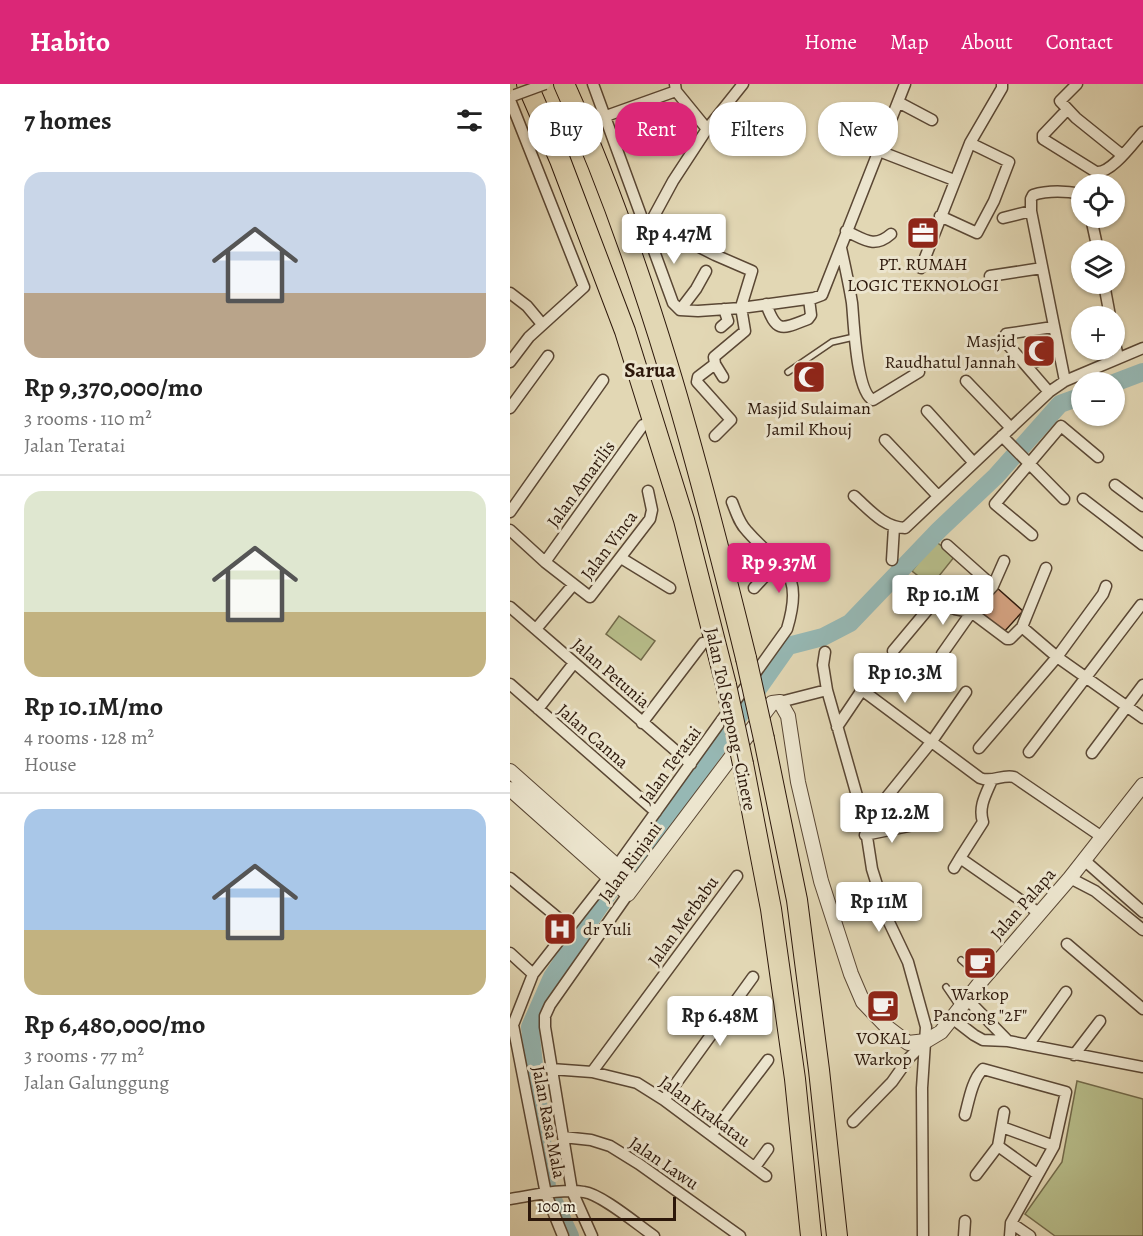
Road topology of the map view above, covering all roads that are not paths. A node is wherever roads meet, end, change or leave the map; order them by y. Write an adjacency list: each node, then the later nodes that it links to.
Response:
1 (545, 84): 9 (street, bridge)
2 (564, 84): 186 (highway, Jalan Tol Serpong–Cinere, bridge)
3 (593, 84): 12 (street)
4 (743, 84): 14 (street)
5 (905, 84): 10 (street)
6 (1002, 84): 16 (street)
7 (1077, 84): 17 (street)
8 (675, 87): 12 (street); 14 (street)
9 (516, 94): 39 (street); 185 (highway, Jalan Tol Serpong–Cinere, bridge)
10 (898, 102): 13 (street)
11 (1063, 114): 17 (street)
12 (606, 116): 25 (street)
13 (932, 120)
14 (707, 129): 25 (street)
15 (1143, 132): 17 (street)
16 (970, 143): 20 (street); 23 (street)
17 (1122, 155)
18 (877, 156): 26 (street)
19 (892, 156): 20 (street)
20 (954, 180): 23 (street)
21 (1071, 192): 22 (street)
22 (1031, 212): 24 (street); 30 (street)
23 (940, 216): 29 (street)
24 (1003, 218)
25 (648, 226): 36 (street); 38 (street)
26 (846, 231): 27 (street); 28 (street)
27 (891, 234)
28 (841, 248): 34 (street); 42 (street)
29 (921, 268)
30 (1042, 268): 32 (street); 41 (street)
31 (706, 271): 38 (street)
32 (990, 276)
33 (510, 293): 39 (street)
34 (809, 299): 35 (street); 35 (street)
35 (766, 304): 36 (street)
36 (741, 308): 37 (street); 48 (street)
37 (724, 309): 38 (street); 40 (street)
38 (680, 310)
39 (543, 324): 47 (street)
40 (721, 327)
41 (1053, 327): 54 (street); 55 (street)
42 (854, 337): 49 (lane); 50 (street)
43 (1143, 348): 44 (street)
44 (1125, 354)
45 (548, 356): 56 (street)
46 (1111, 360): 54 (street)
47 (510, 362)
48 (715, 364): 51 (street); 60 (street)
49 (788, 372)
50 (919, 372)
51 (723, 377)
52 (603, 380): 74 (street)
53 (966, 381): 59 (street)
54 (1065, 381): 55 (street)
55 (1048, 392): 59 (street)
56 (512, 402)
57 (927, 411): 65 (street)
58 (643, 425): 83 (street, Jalan Amarilis)
59 (1011, 428): 61 (street)
60 (715, 436)
61 (1006, 439): 64 (street); 65 (street)
62 (885, 440): 69 (street)
63 (1098, 457): 64 (street)
64 (1025, 458): 70 (street); 77 (street)
65 (973, 462): 69 (street)
66 (1114, 485): 73 (street)
67 (648, 491): 80 (street, Jalan Vinca)
68 (854, 495): 75 (street)
69 (938, 496): 75 (street)
70 (1064, 499)
71 (1083, 499): 79 (street)
72 (732, 502): 85 (street)
73 (1143, 506)
74 (510, 512)
75 (894, 527): 81 (street)
76 (510, 530): 83 (street)
77 (1032, 535)
78 (947, 545): 87 (street)
79 (1143, 546)
80 (621, 558): 86 (street, Jalan Vinca); 89 (street)
81 (892, 560)
82 (1004, 561): 87 (street)
83 (545, 562): 86 (street)
84 (1046, 568): 94 (street)
85 (789, 573): 90 (street); 117 (street, Jalan Teratai)
86 (573, 585): 95 (street)
87 (993, 586): 93 (street)
88 (1106, 586): 100 (street)
89 (670, 588)
90 (754, 588)
91 (1141, 605): 102 (street)
92 (510, 607): 95 (street, Jalan Petunia)
93 (971, 612): 94 (street); 97 (street); 99 (street)
94 (1022, 627): 100 (street)
95 (536, 629): 101 (street, Jalan Petunia)
96 (703, 643): 111 (street)
97 (893, 651)
98 (825, 652): 105 (street)
99 (942, 654)
100 (1057, 657): 102 (street); 114 (street)
101 (574, 663): 109 (street); 111 (street, Jalan Petunia)
102 (1085, 676): 108 (street); 115 (street)
103 (510, 684): 109 (street, Jalan Canna)
104 (1143, 685): 108 (street)
105 (827, 690): 107 (street); 112 (street)
106 (966, 692): 113 (street)
107 (780, 702): 134 (street, Jalan Rinjani); 154 (street)
108 (1126, 706): 110 (street); 116 (street)
109 (538, 709): 122 (street, Jalan Canna)
110 (1143, 718)
111 (642, 723): 117 (street, Jalan Petunia)
112 (837, 727): 113 (street); 124 (street)
113 (932, 741): 119 (street); 124 (street)
114 (979, 748)
115 (1029, 752)
116 (1092, 753)
117 (691, 764): 122 (street, Jalan Teratai)
118 (510, 771): 129 (street)
119 (992, 780): 125 (street); 126 (street)
120 (1143, 784): 125 (street, Jalan Palapa)
121 (510, 789): 129 (street)
122 (656, 812): 129 (street, Jalan Teratai)
123 (914, 825): 124 (street)
124 (865, 829): 154 (street)
125 (1102, 837): 127 (street, Jalan Palapa)
126 (960, 858): 128 (street); 137 (street)
127 (1084, 860): 131 (street); 133 (street, Jalan Palapa)
128 (954, 868)
129 (614, 872): 134 (street); 138 (street, Jalan Rasa Mala)
130 (737, 876): 161 (street, Jalan Merbabu)
131 (1100, 876): 135 (street); 136 (street)
132 (510, 878): 138 (street)
133 (1070, 878): 135 (street); 137 (street, Jalan Palapa)
134 (631, 888): 160 (street, Jalan Rinjani)
135 (1091, 888): 139 (street)
136 (1143, 912)
137 (1038, 913): 145 (street, Jalan Palapa)
138 (568, 927): 143 (street, Jalan Rasa Mala)
139 (1143, 930)
140 (1066, 944): 149 (street)
141 (510, 953): 143 (street)
142 (961, 960): 145 (lane)
143 (533, 974): 151 (street, Jalan Rasa Mala)
144 (753, 977): 162 (street)
145 (983, 979): 148 (street, Jalan Palapa)
146 (946, 987): 148 (lane)
147 (1066, 992): 156 (street)
148 (959, 1008): 152 (street); 153 (street); 154 (street, Jalan Palapa)
149 (1143, 1009)
150 (1100, 1021): 157 (street)
151 (511, 1024): 177 (street, Jalan Rasa Mala)
152 (997, 1029): 153 (street); 155 (street)
153 (990, 1040): 155 (street)
154 (926, 1041): 165 (street); 187 (street)
155 (1008, 1041): 156 (street)
156 (1028, 1045): 157 (street)
157 (1074, 1054): 159 (street)
158 (768, 1060): 167 (street)
159 (1143, 1067)
160 (551, 1069): 161 (street, Jalan Krakatau); 168 (street, Jalan Rinjani)
161 (592, 1072): 162 (street, Jalan Krakatau)
162 (664, 1100): 167 (street, Jalan Krakatau)
163 (1004, 1112): 166 (street)
164 (965, 1115): 170 (street)
165 (853, 1122)
166 (1002, 1127): 169 (street); 170 (street)
167 (711, 1135): 172 (street, Jalan Krakatau)
168 (562, 1137): 176 (street, Jalan Rinjani); 184 (street, Jalan Lawu)
169 (998, 1146): 173 (street); 174 (street)
170 (1054, 1146): 173 (street)
171 (768, 1149): 172 (street)
172 (755, 1167): 175 (street, Jalan Krakatau)
173 (1037, 1174): 180 (street)
174 (976, 1175)
175 (766, 1176)
176 (569, 1191): 177 (street); 182 (street, Jalan Rinjani); 183 (street)
177 (547, 1194): 178 (street); 181 (street, Jalan Rasa Mala)
178 (510, 1198)
179 (964, 1221): 188 (street)
180 (1011, 1223): 189 (street); 190 (street)
181 (563, 1236)
182 (592, 1236)
183 (654, 1236)
184 (740, 1236)
185 (811, 1236)
186 (837, 1236)
187 (923, 1236)
188 (964, 1236)
189 (1010, 1236)
190 (1030, 1236)

